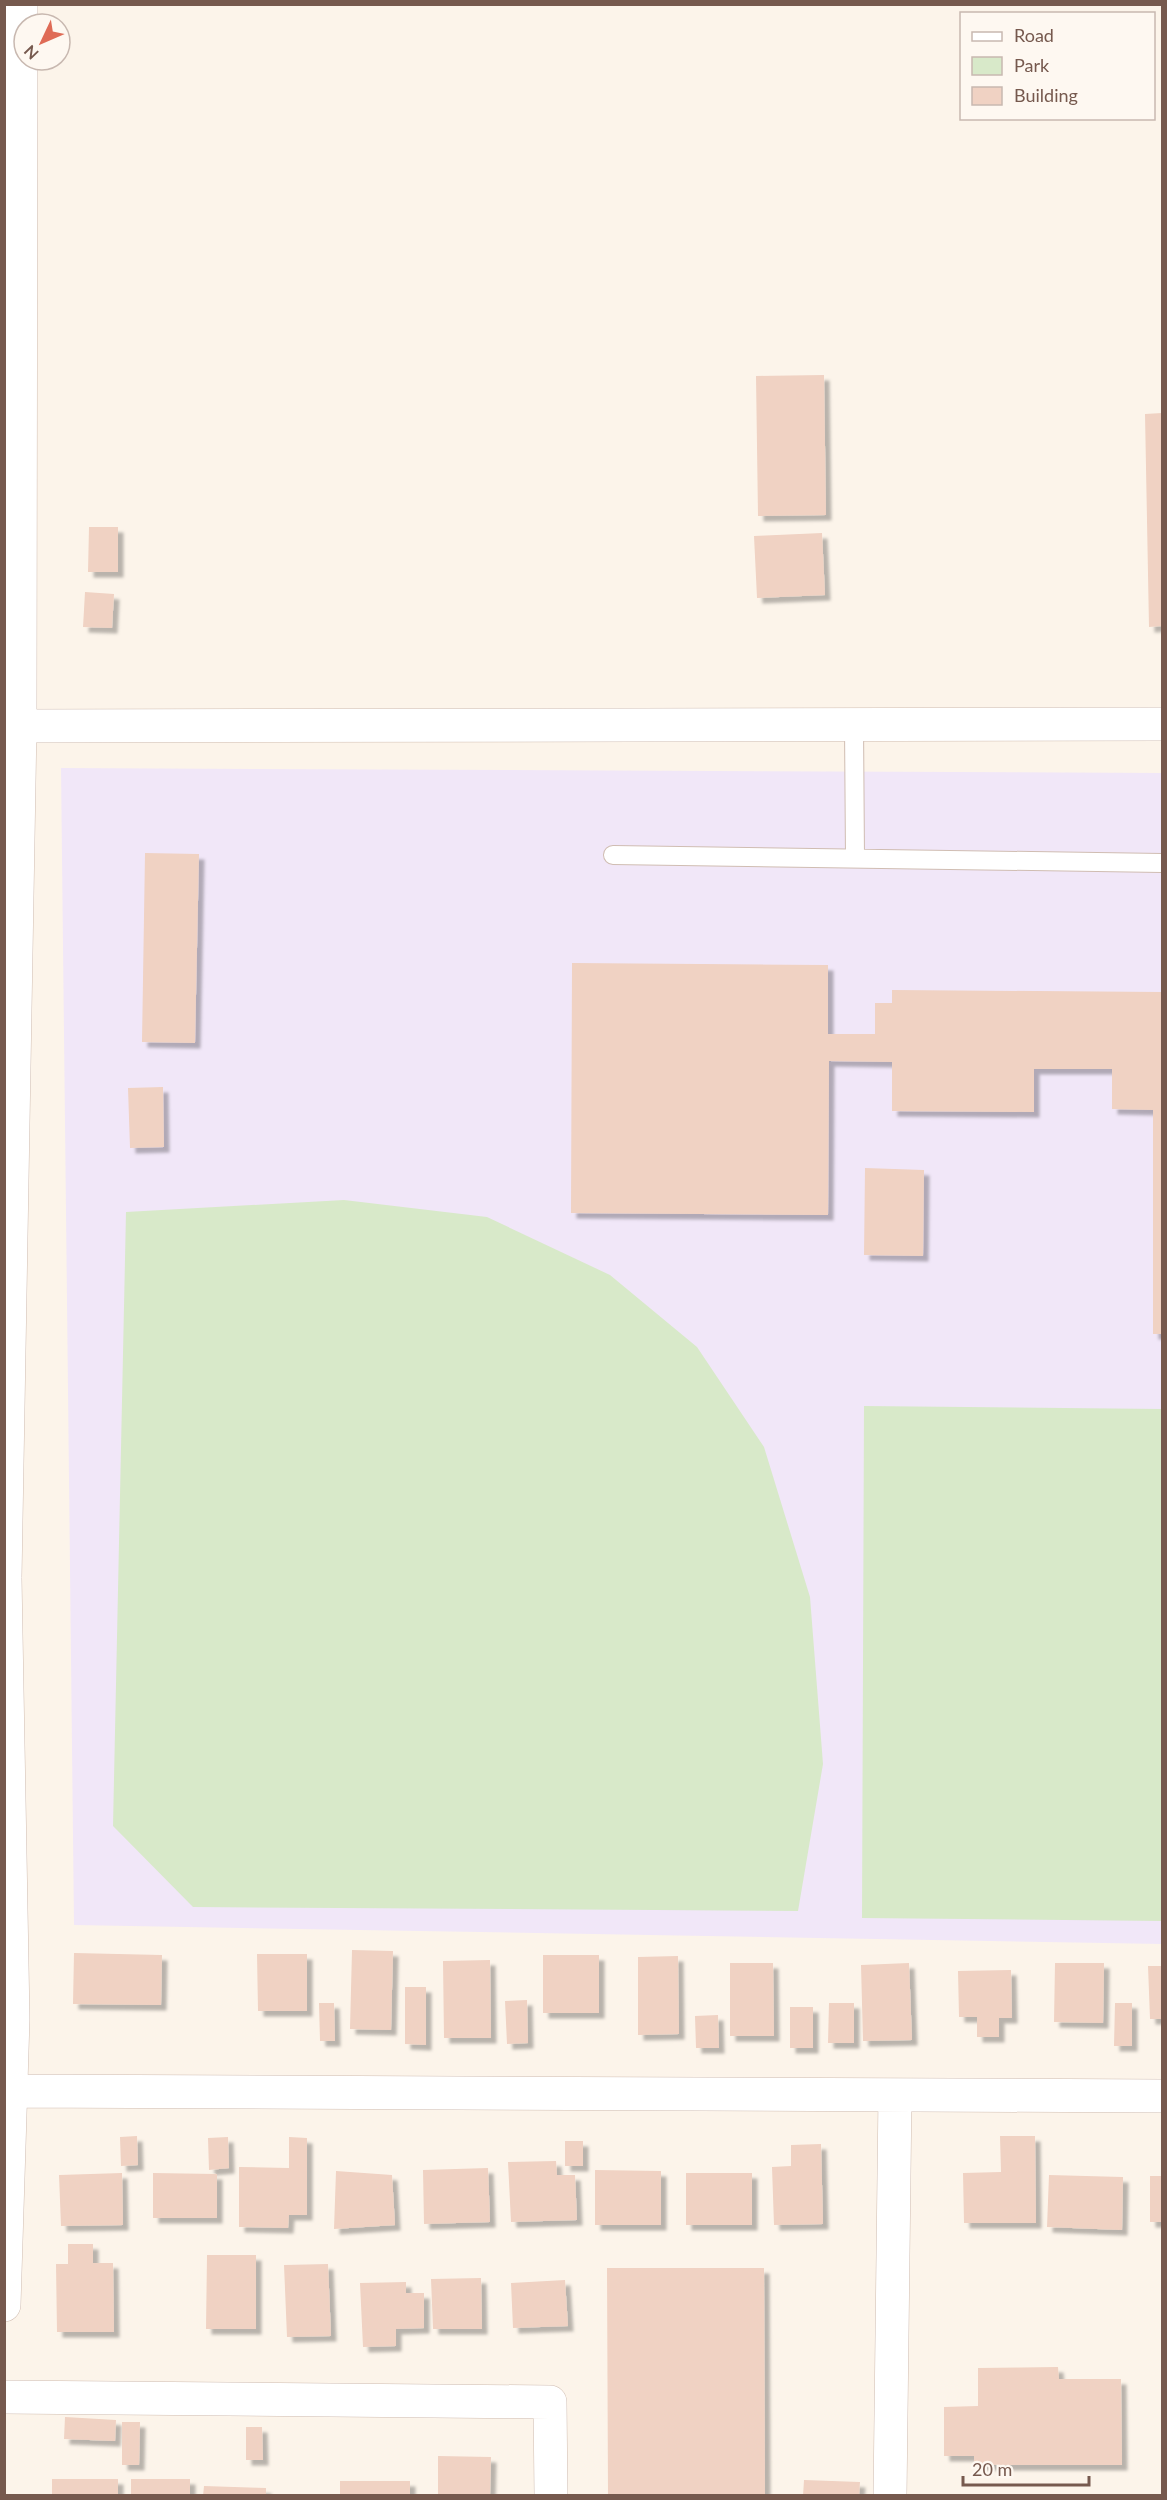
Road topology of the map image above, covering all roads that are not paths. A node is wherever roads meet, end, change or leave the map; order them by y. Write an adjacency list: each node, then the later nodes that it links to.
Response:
1 (21, 4): 4 (street)
2 (1162, 724): 3 (street)
3 (854, 725): 4 (street); 6 (lane)
4 (20, 726): 8 (street)
5 (613, 855): 6 (lane)
6 (855, 858): 7 (lane)
7 (1162, 863)
8 (5, 1578): 9 (street)
9 (9, 2018): 10 (street)
10 (10, 2091): 11 (street); 13 (street)
11 (895, 2096): 12 (street); 16 (street)
12 (1162, 2096)
13 (4, 2305)
14 (4, 2397): 15 (street)
15 (551, 2496)
16 (890, 2496)

